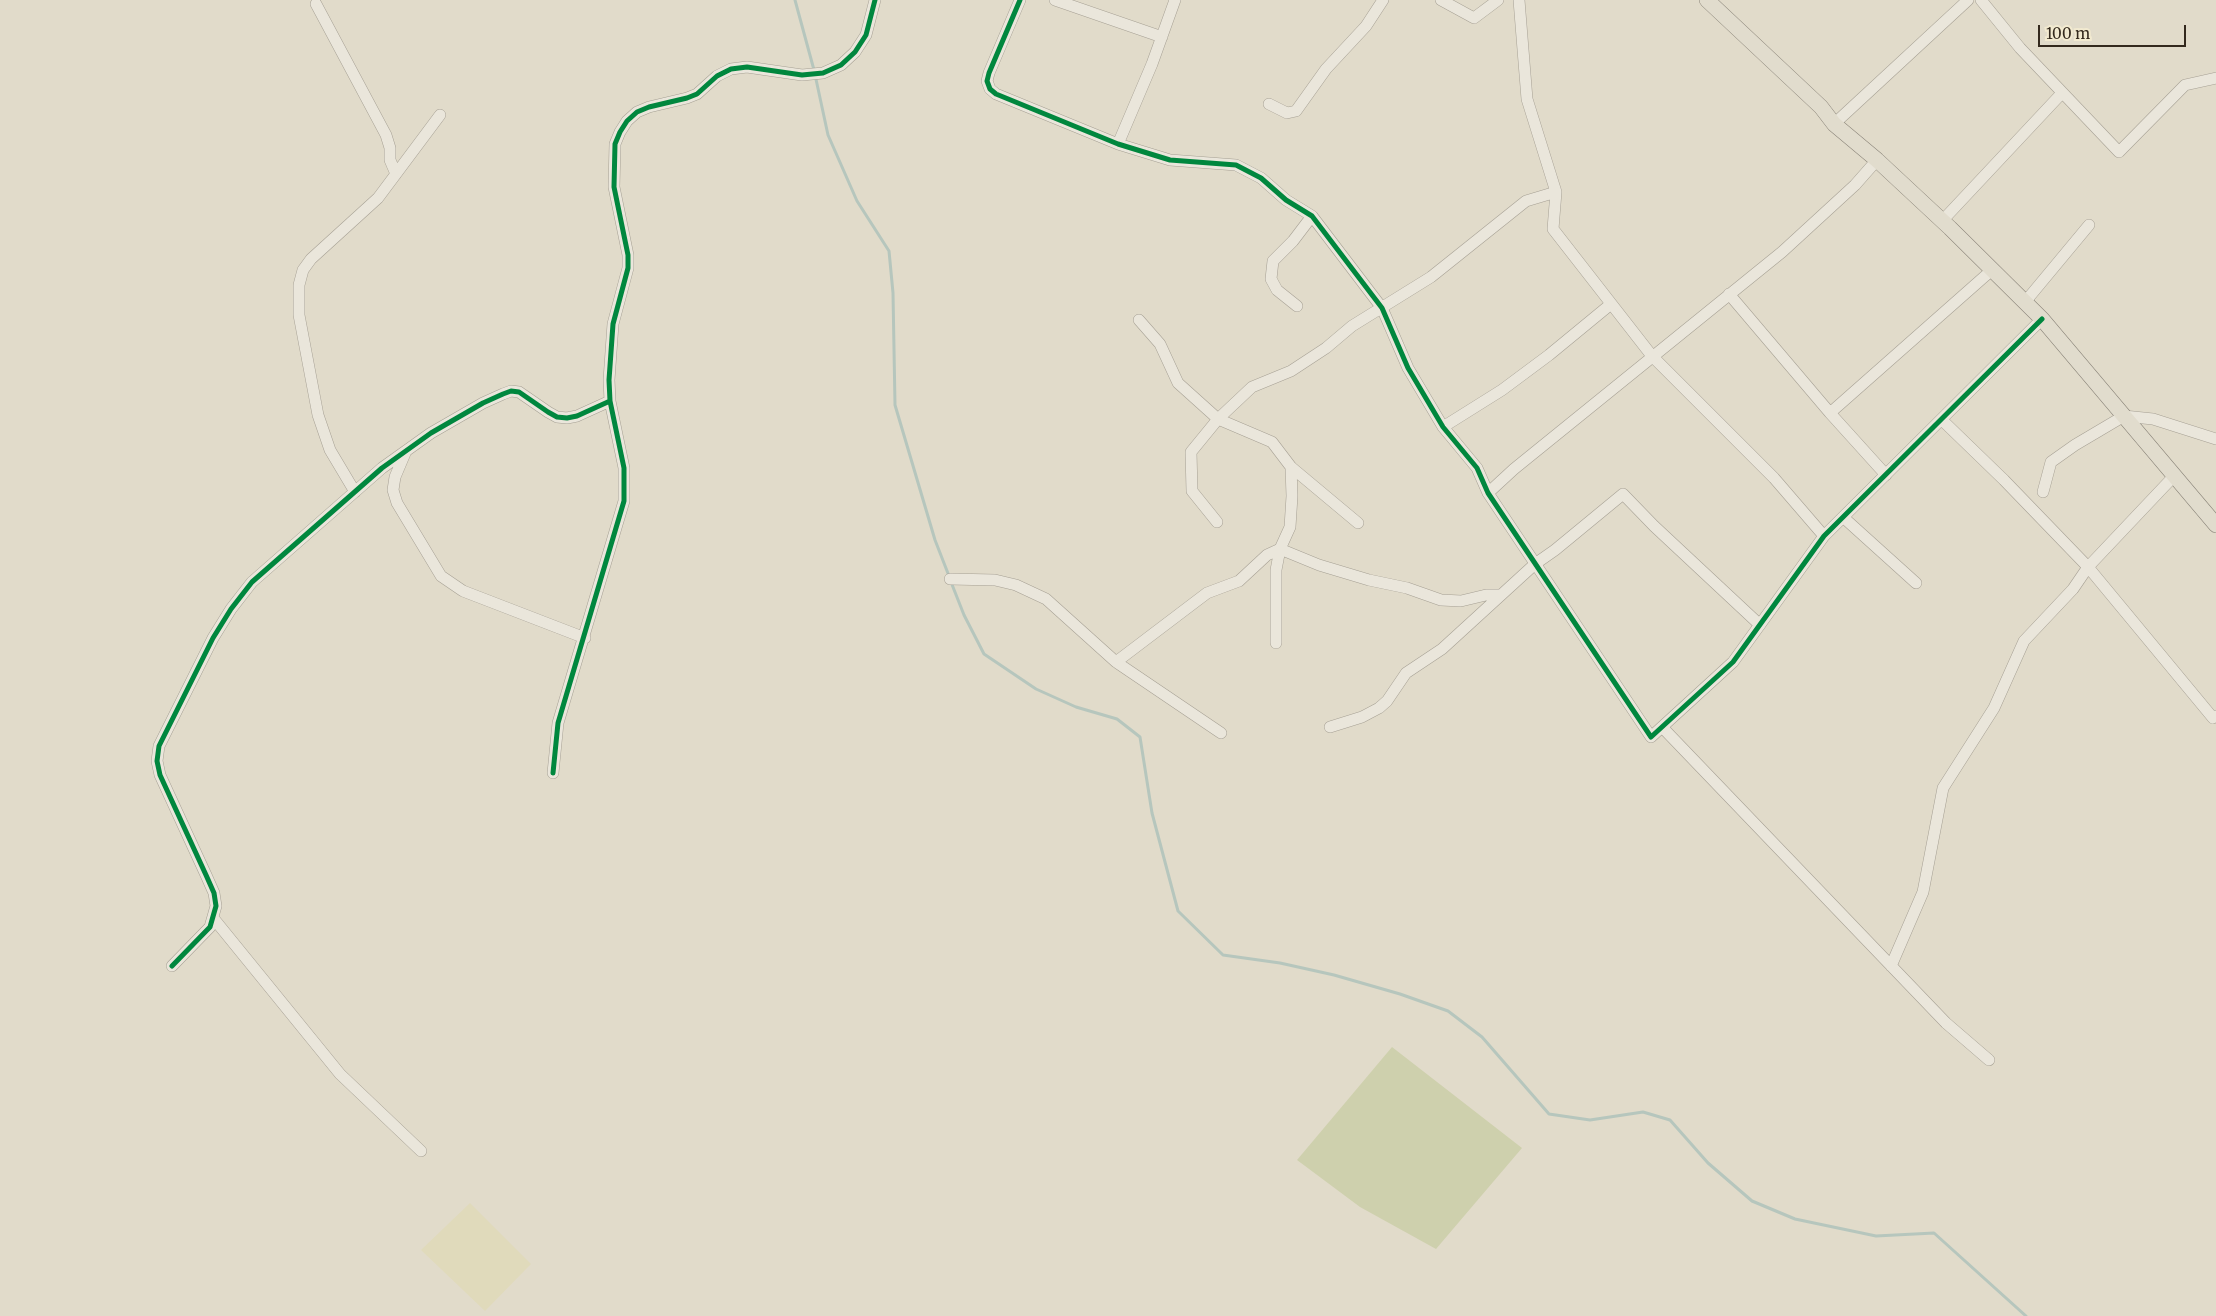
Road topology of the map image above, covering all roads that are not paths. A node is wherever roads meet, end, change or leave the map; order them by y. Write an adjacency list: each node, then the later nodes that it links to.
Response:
1 (875, 0): 35 (street)
2 (1020, 0): 19 (street)
3 (1055, 0): 13 (street)
4 (1175, 0): 13 (street)
5 (1383, 0): 16 (street)
6 (1441, 0): 7 (street)
7 (1498, 0)
8 (1519, 0): 22 (street)
9 (1708, 0): 18 (main road)
10 (1968, 0): 18 (street)
11 (1980, 0): 15 (street)
12 (316, 4): 21 (street)
13 (1162, 37): 19 (street)
14 (2216, 78): 15 (street)
15 (2062, 93): 24 (street)
16 (1269, 104)
17 (440, 115): 21 (street)
18 (1834, 124): 20 (main road)
19 (1118, 144): 23 (street)
20 (1877, 160): 24 (main road); 27 (street)
21 (396, 174): 46 (street)
22 (1556, 192): 29 (street); 31 (street)
23 (1312, 216): 30 (street); 31 (street)
24 (1942, 220): 26 (main road)
25 (2089, 225): 28 (street)
26 (1993, 269): 28 (main road); 36 (street)
27 (1729, 294): 34 (street); 36 (street)
28 (2025, 302): 32 (main road)
29 (1611, 304): 34 (street); 40 (street)
30 (1297, 306)
31 (1382, 308): 38 (street); 40 (street)
32 (2042, 319): 37 (main road); 39 (street)
33 (1139, 320): 38 (street)
34 (1652, 356): 48 (street); 53 (street)
35 (610, 401): 42 (street); 61 (street)
36 (1830, 413): 44 (street)
37 (2124, 416): 41 (street); 45 (main road); 47 (street)
38 (1218, 419): 43 (street); 50 (street)
39 (1942, 420): 44 (street); 56 (street)
40 (1443, 427): 48 (street)
41 (2216, 439)
42 (406, 450): 46 (street); 61 (street)
43 (1290, 467): 51 (street); 54 (street)
44 (1886, 475): 49 (street)
45 (2175, 475): 52 (main road); 56 (street)
46 (355, 492): 69 (street)
47 (2043, 492)
48 (1488, 493): 55 (street)
49 (1844, 518): 53 (street); 58 (street)
50 (1217, 522)
51 (1358, 523)
52 (2216, 525)
53 (1824, 536): 60 (street)
54 (1280, 549): 59 (street); 62 (street); 63 (street)
55 (1535, 564): 59 (street); 60 (street); 66 (street)
56 (2088, 567): 64 (street); 71 (street)
57 (950, 579): 63 (street)
58 (1916, 583)
59 (1500, 595): 65 (street)
60 (1760, 625): 66 (street)
61 (585, 638): 68 (street)
62 (1276, 642)
63 (1116, 662): 67 (street)
64 (2216, 716)
65 (1330, 727)
66 (1662, 728): 71 (street)
67 (1221, 733)
68 (552, 773)
69 (214, 919): 70 (street); 73 (street)
70 (172, 966)
71 (1890, 966): 72 (street)
72 (1989, 1060)
73 (421, 1151)

